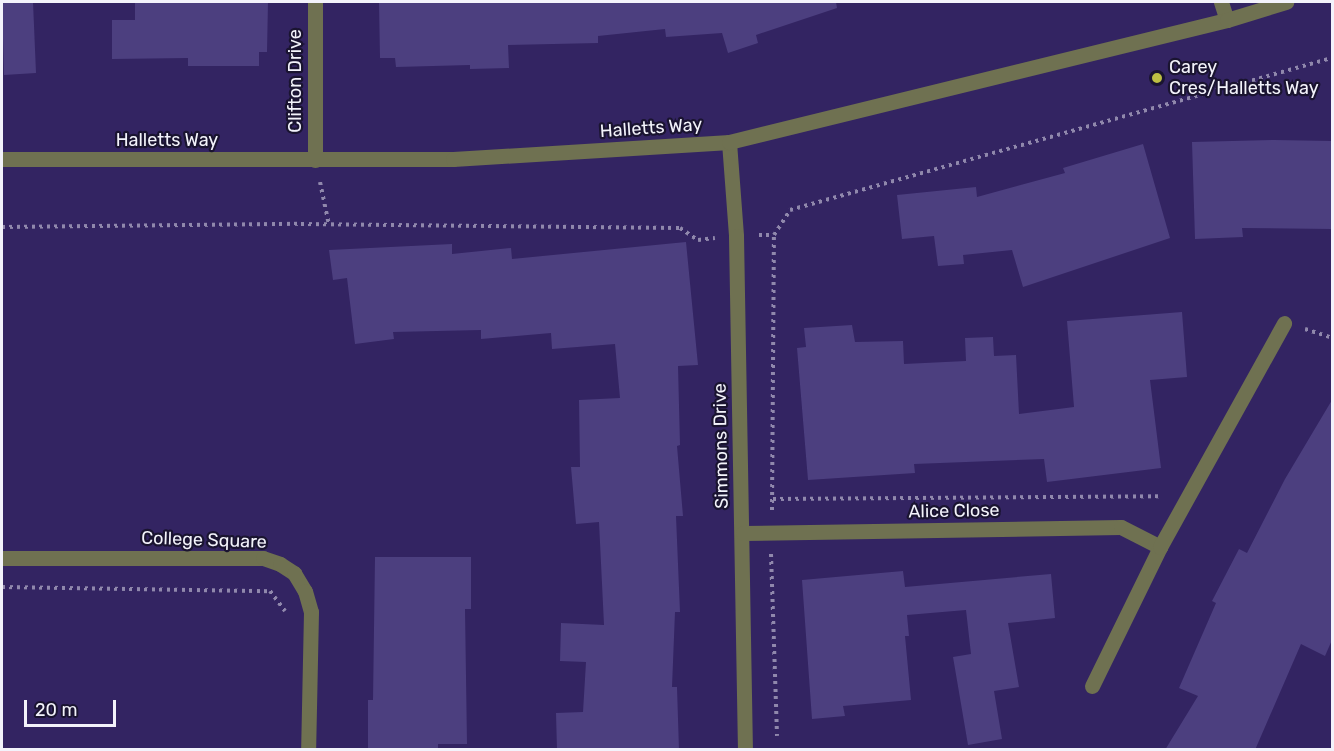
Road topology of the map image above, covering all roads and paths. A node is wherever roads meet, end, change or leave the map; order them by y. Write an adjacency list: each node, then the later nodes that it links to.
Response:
1 (315, 2): 8 (street, Clifton Drive)
2 (1221, 2): 4 (street)
3 (1286, 2): 4 (street, Halletts Way)
4 (1227, 20): 6 (street, Halletts Way)
5 (1332, 58): 11 (path)
6 (729, 142): 8 (street, Halletts Way); 12 (street, Simmons Drive)
7 (2, 159): 8 (street, Halletts Way)
8 (315, 160): 9 (path)
9 (329, 225): 10 (path); 12 (path)
10 (2, 227)
11 (774, 235): 12 (path); 15 (path)
12 (736, 236): 16 (street, Simmons Drive)
13 (1284, 323): 14 (street)
14 (1188, 496): 15 (path); 18 (street)
15 (773, 499): 17 (path)
16 (743, 533): 17 (street, Alice Close); 25 (street, Simmons Drive)
17 (770, 534): 18 (street, Alice Close); 23 (path)
18 (1160, 547): 22 (street)
19 (2, 558): 24 (street, College Square)
20 (2, 587): 21 (path)
21 (288, 614)
22 (1092, 686)
23 (777, 736)
24 (308, 750)
25 (745, 750)

